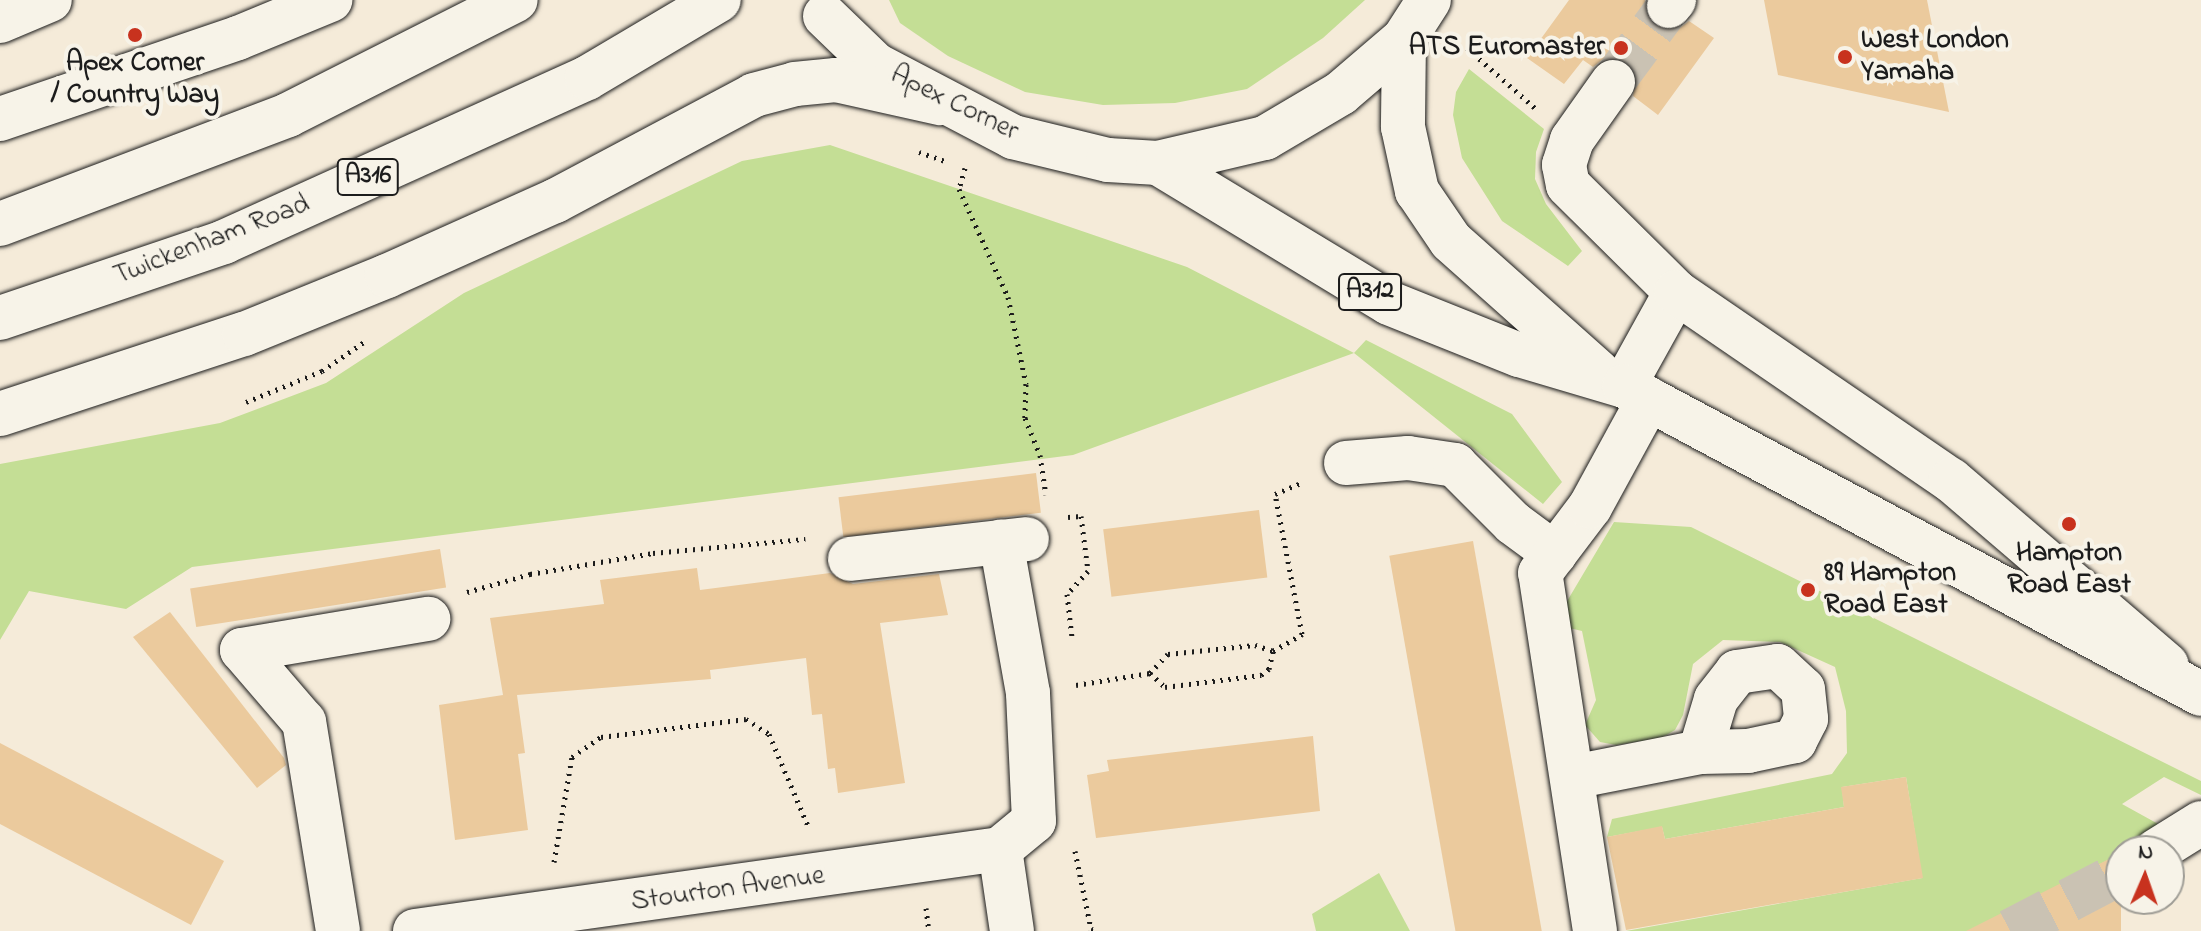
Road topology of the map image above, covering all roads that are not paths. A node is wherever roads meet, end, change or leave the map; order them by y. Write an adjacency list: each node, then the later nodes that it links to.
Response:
1 (50, 0): 7 (main road)
2 (330, 0): 11 (main road)
3 (516, 0): 13 (main road)
4 (719, 0): 15 (main road, Twickenham Road / A316)
5 (1429, 0): 8 (main road, Apex Corner)
6 (825, 16): 10 (main road, Apex Corner)
7 (0, 21)
8 (1404, 39): 12 (main road, Apex Corner); 16 (main road, A312)
9 (1613, 82): 14 (main road)
10 (940, 103): 12 (main road, Apex Corner); 17 (main road)
11 (0, 119)
12 (1158, 163): 16 (main road, A312)
13 (0, 224)
14 (1676, 292): 16 (main road); 22 (main road)
15 (0, 318)
16 (1625, 387): 19 (main road); 22 (main road, A312)
17 (0, 414)
18 (1346, 463): 19 (main road)
19 (1555, 554): 24 (main road)
20 (850, 559): 27 (main road)
21 (428, 619): 29 (main road)
22 (2201, 694)
23 (1700, 752): 24 (main road)
24 (1573, 777): 31 (main road)
25 (2189, 815): 26 (main road)
26 (2171, 835)
27 (1000, 849): 28 (main road, Stourton Avenue); 30 (main road)
28 (442, 929)
29 (338, 931)
30 (1012, 931)
31 (1595, 931)

